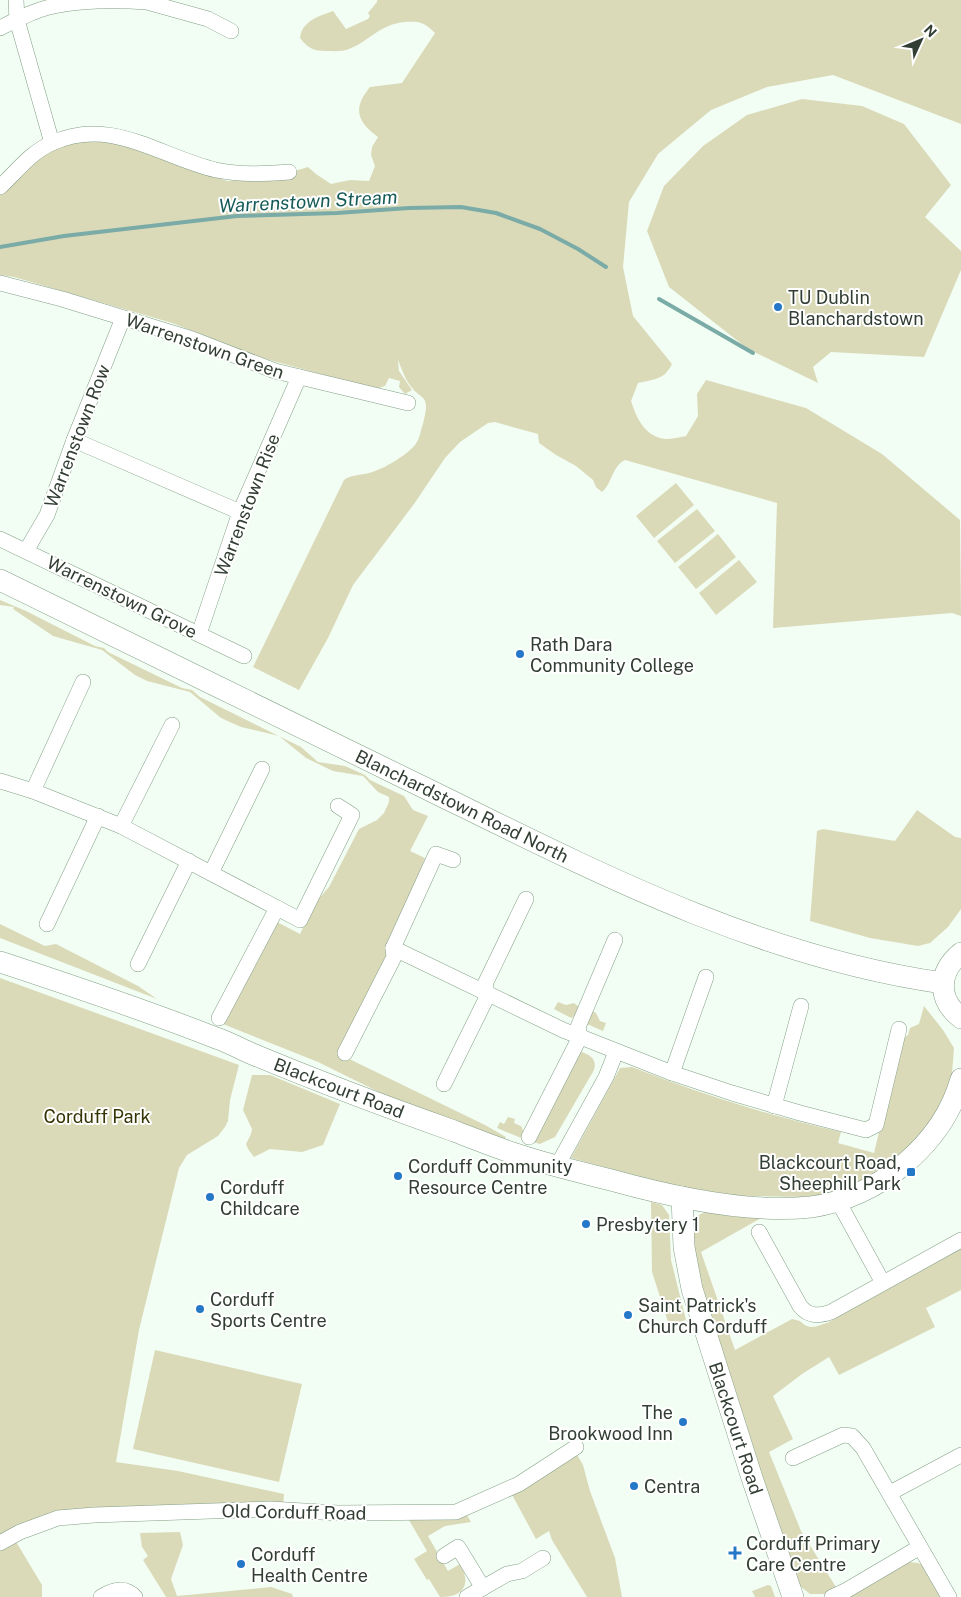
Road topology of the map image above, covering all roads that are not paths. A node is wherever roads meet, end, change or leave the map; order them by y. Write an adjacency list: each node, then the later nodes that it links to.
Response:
1 (16, 0): 3 (street)
2 (147, 1): 3 (street); 5 (street)
3 (17, 20): 4 (street); 6 (street)
4 (0, 28)
5 (231, 31)
6 (52, 143): 7 (street); 8 (street)
7 (289, 172)
8 (0, 187)
9 (1, 284): 10 (street, Warrenstown Green)
10 (123, 318): 11 (street, Warrenstown Green); 13 (street, Warrenstown Row)
11 (299, 377): 12 (street, Warrenstown Green); 14 (street, Warrenstown Rise)
12 (408, 403)
13 (74, 440): 14 (street); 16 (street, Warrenstown Row)
14 (240, 512): 18 (street, Warrenstown Rise)
15 (0, 539): 16 (street, Warrenstown Grove)
16 (26, 552): 18 (street, Warrenstown Grove)
17 (0, 580): 40 (street, Blanchardstown Road North)
18 (199, 634): 19 (street, Warrenstown Grove)
19 (244, 656)
20 (84, 682): 24 (street)
21 (172, 726): 27 (street)
22 (262, 769): 30 (street)
23 (1, 784): 24 (street)
24 (33, 791): 26 (street)
25 (338, 806): 32 (street)
26 (98, 816): 27 (street); 33 (street)
27 (121, 826): 29 (street)
28 (453, 860): 35 (street)
29 (189, 861): 30 (street); 38 (street)
30 (211, 873): 32 (street)
31 (526, 899): 41 (street)
32 (277, 908): 43 (street)
33 (47, 924)
34 (615, 940): 46 (street)
35 (394, 948): 41 (street); 48 (street)
36 (961, 953): 40 (street)
37 (0, 962): 54 (street, Blackcourt Road)
38 (138, 964)
39 (706, 977): 49 (street)
40 (943, 983): 44 (street)
41 (487, 994): 46 (street); 51 (street)
42 (801, 1006): 52 (street)
43 (219, 1018)
44 (961, 1018)
45 (899, 1029): 52 (street)
46 (580, 1037): 47 (street); 53 (street)
47 (616, 1052): 49 (street); 54 (street)
48 (346, 1053)
49 (672, 1073): 52 (street)
50 (961, 1079): 56 (street, Blackcourt Road)
51 (444, 1084)
52 (774, 1106)
53 (529, 1138)
54 (557, 1166): 55 (street, Blackcourt Road)
55 (682, 1197): 56 (street, Blackcourt Road); 72 (street, Blackcourt Road)
56 (838, 1201): 59 (street)
57 (759, 1232): 59 (street)
58 (961, 1240): 59 (street)
59 (883, 1283)
60 (576, 1447): 64 (street, Old Corduff Road)
61 (961, 1455): 63 (street)
62 (793, 1458): 63 (street)
63 (890, 1493): 65 (street)
64 (0, 1543)
65 (920, 1547): 73 (street); 74 (street)
66 (444, 1556): 68 (street)
67 (543, 1558): 68 (street)
68 (483, 1588): 71 (street)
69 (101, 1597): 70 (street)
70 (135, 1597)
71 (467, 1597)
72 (793, 1597)
73 (832, 1597)
74 (948, 1597)

